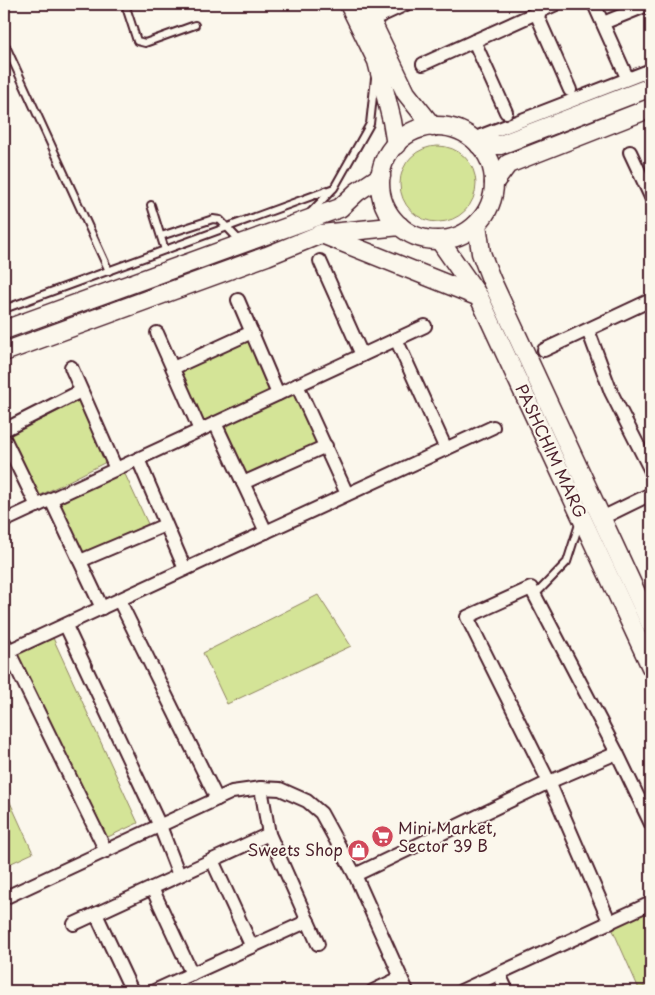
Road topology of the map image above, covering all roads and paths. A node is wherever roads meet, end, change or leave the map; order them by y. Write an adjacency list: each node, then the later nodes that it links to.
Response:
1 (125, 4): 11 (lane)
2 (349, 4): 14 (main road)
3 (363, 4): 22 (main road)
4 (406, 4): 9 (street)
5 (556, 4): 8 (street)
6 (594, 4): 10 (street)
7 (650, 4): 10 (street)
8 (536, 13): 12 (street); 19 (street)
9 (380, 16)
10 (603, 23): 17 (street)
11 (195, 25)
12 (474, 41): 15 (street); 21 (street)
13 (4, 42): 41 (lane)
14 (377, 61): 24 (main road); 28 (lane)
15 (423, 64)
16 (651, 70): 23 (street)
17 (625, 73)
18 (651, 86): 23 (main road)
19 (570, 90)
20 (651, 108): 27 (main road)
21 (506, 112)
22 (433, 127): 23 (main road); 24 (main road)
23 (476, 142): 27 (main road)
24 (396, 145): 26 (main road)
25 (630, 152): 29 (street)
26 (381, 176): 31 (main road); 33 (main road)
27 (494, 183): 32 (main road)
28 (334, 188): 31 (lane); 34 (lane)
29 (651, 197)
30 (151, 205): 36 (lane)
31 (302, 221): 38 (main road)
32 (477, 224): 37 (main road); 85 (main road, PASHCHIM MARG)
33 (400, 226): 35 (main road); 37 (main road)
34 (226, 228): 36 (lane); 38 (lane); 39 (lane)
35 (321, 234): 42 (main road); 53 (main road)
36 (161, 236): 39 (lane)
37 (440, 241): 42 (main road, PASHCHIM MARG)
38 (242, 243): 47 (main road)
39 (165, 250): 41 (lane)
40 (320, 261): 54 (street)
41 (108, 271): 45 (lane)
42 (479, 297): 76 (main road, PASHCHIM MARG)
43 (238, 300): 49 (street)
44 (651, 300): 48 (street)
45 (4, 309)
46 (425, 326): 51 (street)
47 (4, 330)
48 (588, 330): 52 (street); 69 (street)
49 (252, 332): 56 (street); 59 (street)
50 (157, 333): 56 (street)
51 (396, 339): 54 (street); 66 (street)
52 (544, 350)
53 (4, 352)
54 (362, 355): 57 (street)
55 (70, 367): 58 (street)
56 (173, 368): 63 (street)
57 (297, 385): 59 (street); 65 (street)
58 (81, 391): 62 (street); 68 (street)
59 (278, 394): 60 (street)
60 (215, 424): 63 (street); 70 (street)
61 (493, 427): 66 (street)
62 (4, 430)
63 (200, 430): 67 (street)
64 (4, 438): 74 (street)
65 (326, 446): 70 (street); 71 (street)
66 (446, 449): 71 (street)
67 (138, 459): 68 (street); 78 (street)
68 (116, 470): 73 (street)
69 (651, 471)
70 (243, 483): 79 (street)
71 (348, 494): 79 (street)
72 (651, 494): 75 (street)
73 (51, 500): 74 (street); 80 (street)
74 (37, 506): 77 (street)
75 (610, 514)
76 (582, 516): 82 (lane); 88 (main road, PASHCHIM MARG)
77 (4, 521)
78 (165, 525): 80 (street); 81 (street)
79 (266, 532): 81 (street)
80 (80, 561): 84 (street)
81 (184, 569): 83 (street)
82 (534, 595): 89 (street); 90 (street)
83 (119, 600): 84 (street); 92 (street)
84 (102, 608): 86 (street)
85 (651, 625)
86 (66, 626): 87 (street); 94 (street)
87 (5, 649): 96 (street)
88 (651, 667)
89 (618, 753): 90 (street); 93 (street)
90 (548, 782): 99 (street); 105 (street)
91 (261, 788): 92 (street); 95 (street); 99 (street)
92 (217, 798): 94 (street)
93 (651, 824)
94 (160, 826): 96 (street); 98 (street)
95 (269, 834): 97 (street); 104 (street)
96 (106, 851): 101 (street)
97 (212, 860): 98 (street); 108 (street)
98 (179, 875): 100 (street)
99 (356, 875): 111 (street)
100 (152, 888): 103 (street); 109 (street)
101 (4, 896)
102 (651, 903): 105 (street)
103 (96, 914): 106 (street); 112 (street)
104 (308, 921): 107 (street); 108 (street)
105 (610, 923): 110 (street)
106 (74, 924)
107 (318, 944)
108 (252, 946): 109 (street)
109 (192, 974): 113 (street)
110 (499, 974): 116 (street); 117 (street)
111 (400, 978): 114 (street); 115 (street)
112 (132, 991)
113 (154, 991)
114 (372, 991)
115 (407, 991)
116 (460, 991)
117 (507, 991)

